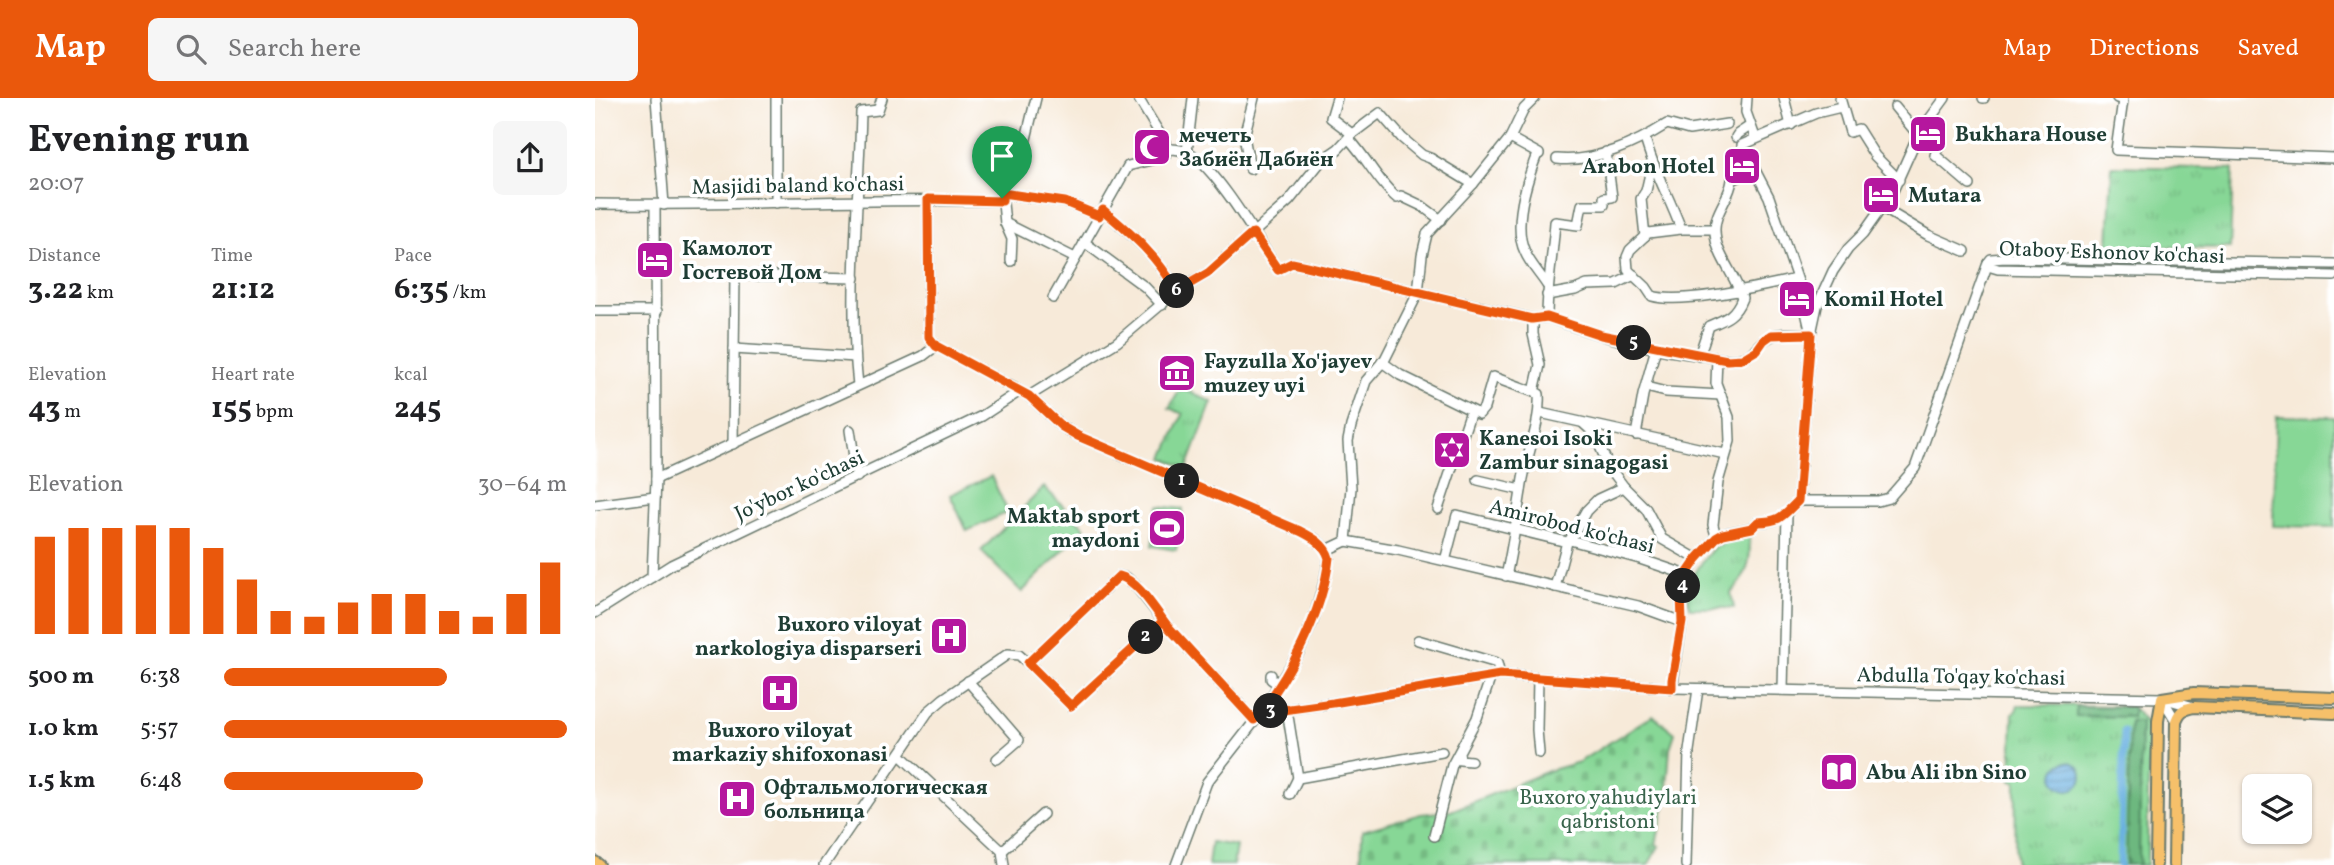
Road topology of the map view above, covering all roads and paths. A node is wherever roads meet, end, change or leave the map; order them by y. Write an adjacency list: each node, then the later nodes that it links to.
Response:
1 (656, 98): 40 (street)
2 (776, 98): 38 (street)
3 (882, 98): 37 (street)
4 (1036, 98): 35 (street)
5 (1138, 98): 25 (street)
6 (1193, 98): 26 (street)
7 (1254, 98): 31 (street)
8 (1337, 98): 21 (street)
9 (1535, 98): 23 (street)
10 (1747, 98): 19 (street)
11 (1784, 98): 18 (street)
12 (1945, 98): 16 (street)
13 (2122, 99): 28 (street)
14 (1841, 103): 18 (street); 32 (street)
15 (1895, 107): 20 (street)
16 (1927, 121): 20 (street); 34 (street)
17 (1727, 124): 24 (street)
18 (1791, 125): 22 (street)
19 (1750, 126): 22 (street); 22 (street)
20 (1918, 135): 32 (street)
21 (1350, 137): 33 (street, Jo'ybor ko'chasi); 43 (street); 47 (street, Jo'ybor ko'chasi)
22 (1755, 137)
23 (1510, 138): 33 (street); 59 (street)
24 (1645, 138): 27 (street); 30 (street)
25 (1169, 149): 26 (street); 42 (street)
26 (1187, 152): 47 (street)
27 (1605, 152): 29 (street); 59 (street)
28 (2334, 158)
29 (1556, 159)
30 (1652, 165): 45 (street); 48 (street)
31 (1250, 169)
32 (1899, 180): 41 (street)
33 (1473, 184): 43 (street)
34 (1970, 185)
35 (1002, 197): 36 (street, Masjidi baland ko'chasi); 42 (street, Masjidi baland ko'chasi); 44 (street)
36 (928, 199): 37 (street, Masjidi baland ko'chasi); 70 (street)
37 (859, 202): 38 (street, Masjidi baland ko'chasi); 57 (street)
38 (776, 203): 40 (street, Masjidi baland ko'chasi)
39 (595, 204): 40 (street, Masjidi baland ko'chasi)
40 (659, 205): 66 (street)
41 (1881, 207): 50 (street); 69 (street)
42 (1101, 213): 49 (street); 61 (street, Masjidi baland ko'chasi)
43 (1441, 220): 62 (street)
44 (1005, 223): 51 (street); 52 (street)
45 (1681, 229): 46 (street); 48 (street)
46 (1714, 229): 58 (street); 60 (street)
47 (1253, 233): 61 (street, Jo'ybor ko'chasi); 62 (street)
48 (1645, 236): 55 (street)
49 (1084, 242): 51 (street); 64 (street)
50 (1965, 251)
51 (1076, 258): 63 (street)
52 (1011, 261)
53 (1988, 264): 54 (street, Otaboy Eshonov ko'chasi); 56 (street, Otaboy Eshonov ko'chasi); 95 (street)
54 (2334, 264)
55 (1634, 275): 59 (street); 60 (street)
56 (2334, 276)
57 (855, 278): 72 (street); 74 (street)
58 (1796, 279): 60 (street); 69 (street)
59 (1547, 290): 67 (street)
60 (1740, 290): 73 (street)
61 (1177, 291): 64 (street, Jo'ybor ko'chasi)
62 (1418, 293): 68 (street); 76 (street)
63 (1053, 298)
64 (1162, 305): 80 (street, Jo'ybor ko'chasi)
65 (595, 310): 66 (street)
66 (657, 311): 90 (street)
67 (1547, 317): 68 (street); 71 (street)
68 (1532, 319): 79 (street)
69 (1811, 334): 75 (street); 95 (street)
70 (936, 346): 77 (street); 80 (street)
71 (1656, 348): 73 (street); 78 (street)
72 (734, 349): 74 (street); 87 (street)
73 (1699, 356): 75 (street)
74 (855, 357): 77 (street)
75 (1717, 358): 81 (street)
76 (1382, 362): 82 (street); 101 (street)
77 (858, 385): 87 (street)
78 (1646, 387): 81 (street); 86 (street)
79 (1534, 392): 82 (street); 83 (street)
80 (1024, 393): 89 (street, Jo'ybor ko'chasi); 103 (street)
81 (1721, 396): 88 (street)
82 (1471, 411): 97 (street)
83 (1540, 413): 84 (street); 93 (street)
84 (1584, 424): 86 (street); 92 (street)
85 (850, 430): 89 (street)
86 (1636, 435): 88 (street)
87 (733, 444): 90 (street)
88 (1725, 454): 100 (street)
89 (856, 477): 108 (street, Jo'ybor ko'chasi)
90 (656, 479): 94 (street)
91 (1478, 480): 93 (street)
92 (1624, 487): 102 (street); 104 (street)
93 (1521, 490): 99 (street)
94 (655, 497): 96 (street); 108 (street)
95 (1798, 501): 98 (street)
96 (595, 505)
97 (1438, 509)
98 (1787, 513): 100 (street); 122 (street)
99 (1517, 531): 102 (street, Amirobod ko'chasi); 105 (street, Amirobod ko'chasi); 107 (street)
100 (1720, 536): 104 (street)
101 (1346, 541): 103 (street); 105 (street)
102 (1569, 541): 106 (street, Amirobod ko'chasi); 109 (street)
103 (1327, 550): 119 (street)
104 (1697, 559): 106 (street)
105 (1445, 561): 107 (street)
106 (1682, 574): 112 (street)
107 (1506, 576): 109 (street)
108 (652, 577): 110 (street, Jo'ybor ko'chasi)
109 (1555, 587): 112 (street)
110 (595, 613)
111 (1163, 621): 114 (street); 114 (street); 130 (street)
112 (1682, 622): 120 (street)
113 (1418, 640): 116 (street)
114 (1028, 663): 118 (street)
115 (1271, 675): 119 (street)
116 (1495, 676): 117 (street, Abdulla To'qay ko'chasi); 128 (street, Abdulla To'qay ko'chasi); 133 (street)
117 (1538, 678): 120 (street, Abdulla To'qay ko'chasi); 134 (street)
118 (968, 681): 135 (street); 136 (street)
119 (1278, 684): 130 (street)
120 (1672, 688): 121 (street, Abdulla To'qay ko'chasi)
121 (1698, 689): 122 (street, Abdulla To'qay ko'chasi); 146 (street)
122 (1783, 691): 124 (street, Abdulla To'qay ko'chasi)
123 (2248, 694): 124 (main road); 125 (main road); 127 (street)
124 (2159, 698): 126 (street, Abdulla To'qay ko'chasi); 131 (street); 147 (main road)
125 (2334, 698)
126 (2193, 707): 127 (main road); 131 (main road)
127 (2248, 709): 129 (main road)
128 (1287, 710): 130 (street, Abdulla To'qay ko'chasi); 138 (street)
129 (2334, 713)
130 (1257, 716): 145 (street)
131 (2176, 721): 148 (main road)
132 (1442, 752): 138 (street)
133 (1459, 753): 137 (street); 141 (street)
134 (1539, 753)
135 (900, 755): 142 (street); 143 (street)
136 (997, 759)
137 (1471, 761)
138 (1298, 778): 139 (street)
139 (1290, 794)
140 (1043, 814): 142 (street)
141 (1434, 836)
142 (1002, 851): 144 (street)
143 (824, 865)
144 (1004, 865)
145 (1176, 865)
146 (1686, 865)
147 (2155, 865)
148 (2174, 865)

